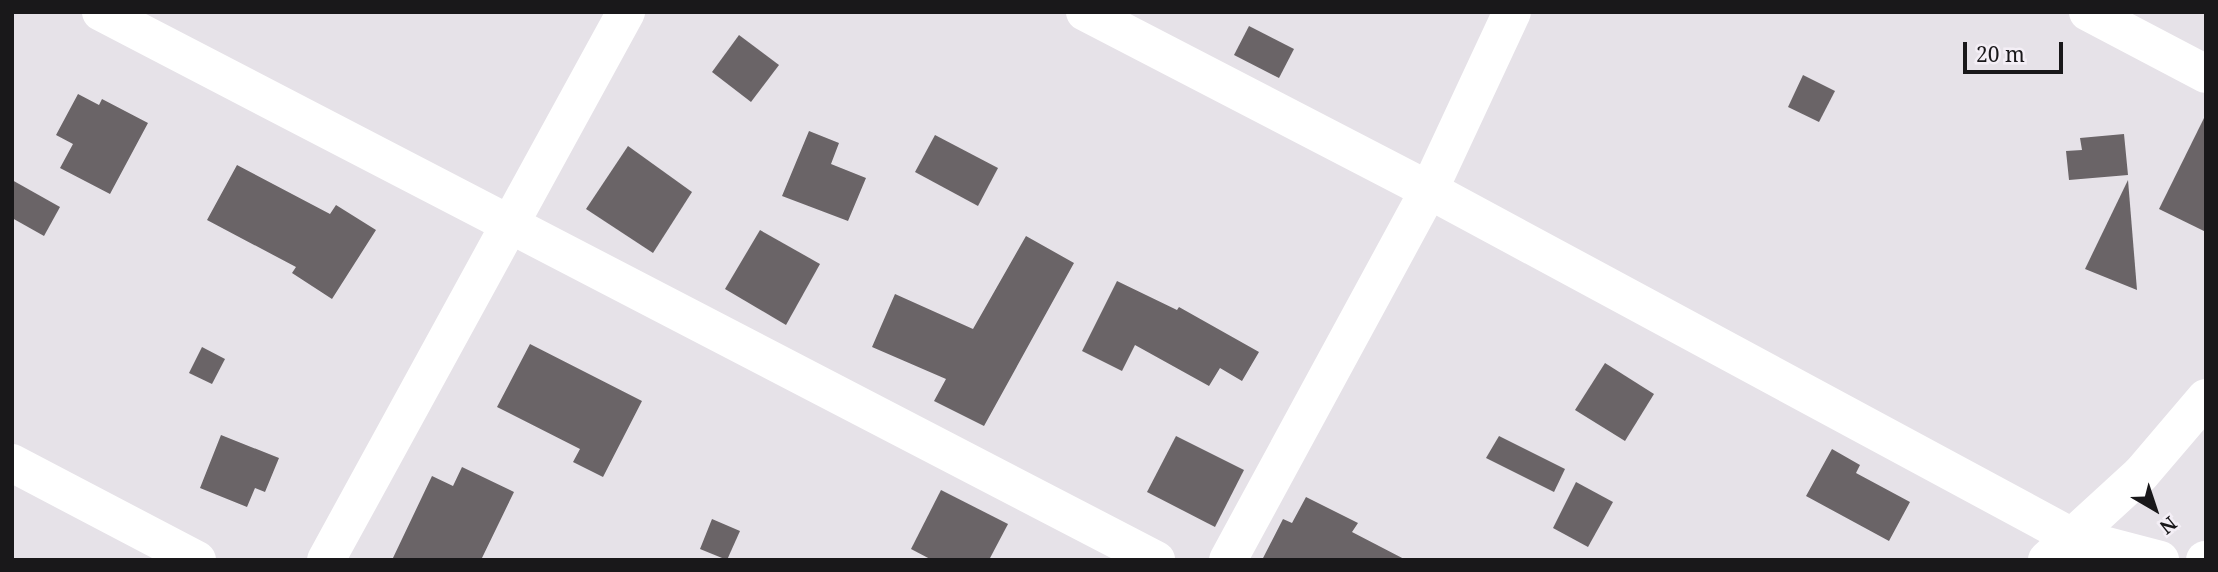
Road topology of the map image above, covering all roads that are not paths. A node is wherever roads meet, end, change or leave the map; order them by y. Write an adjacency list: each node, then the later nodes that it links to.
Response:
1 (101, 12): 8 (street)
2 (626, 12): 8 (street)
3 (1085, 12): 7 (street)
4 (1512, 12): 7 (street)
5 (2088, 12): 6 (street)
6 (2206, 74)
7 (1429, 190): 11 (street); 15 (street)
8 (511, 229): 13 (street); 14 (street)
9 (2206, 398): 11 (street)
10 (12, 463): 12 (street)
11 (2059, 548): 16 (street)
12 (197, 560)
13 (326, 560)
14 (1156, 560)
15 (1228, 560)
16 (2160, 560)

